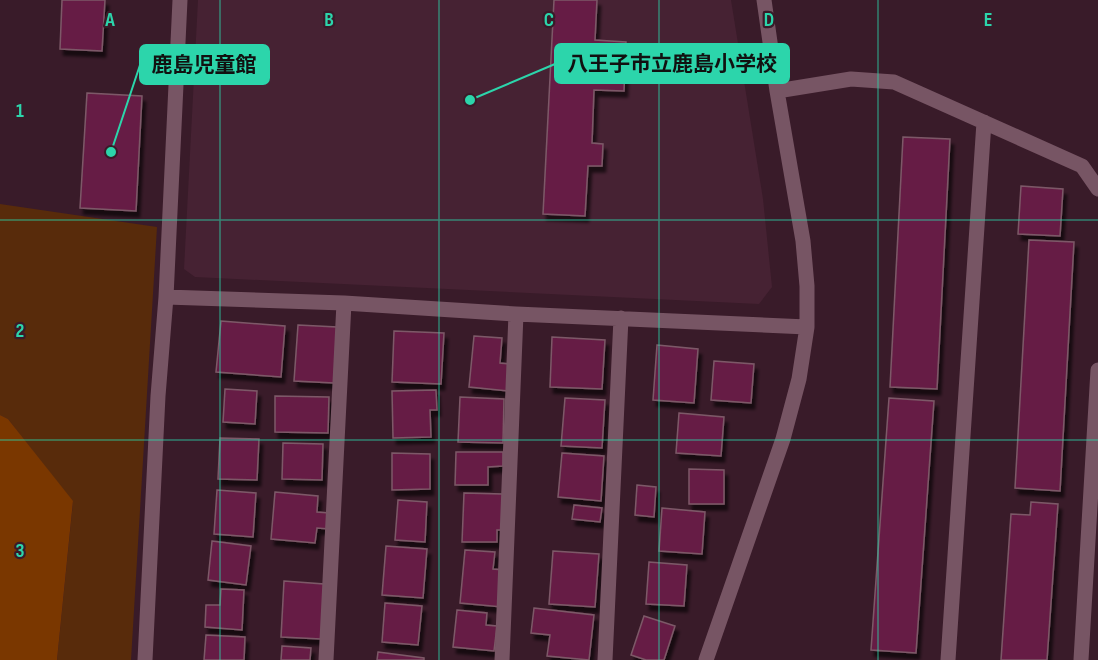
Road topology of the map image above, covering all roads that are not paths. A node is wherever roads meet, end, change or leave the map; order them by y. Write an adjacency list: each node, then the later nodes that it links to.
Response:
1 (180, 0): 6 (street)
2 (764, 0): 3 (street)
3 (777, 91): 4 (street); 10 (street)
4 (984, 122): 5 (street); 17 (street)
5 (1098, 189)
6 (166, 297): 7 (street); 12 (street)
7 (344, 303): 8 (street); 13 (street)
8 (516, 314): 9 (street); 14 (street)
9 (621, 318): 10 (street); 15 (street)
10 (807, 327): 16 (street)
11 (1098, 370): 18 (street)
12 (145, 660)
13 (326, 660)
14 (502, 660)
15 (605, 660)
16 (705, 660)
17 (948, 660)
18 (1081, 660)

